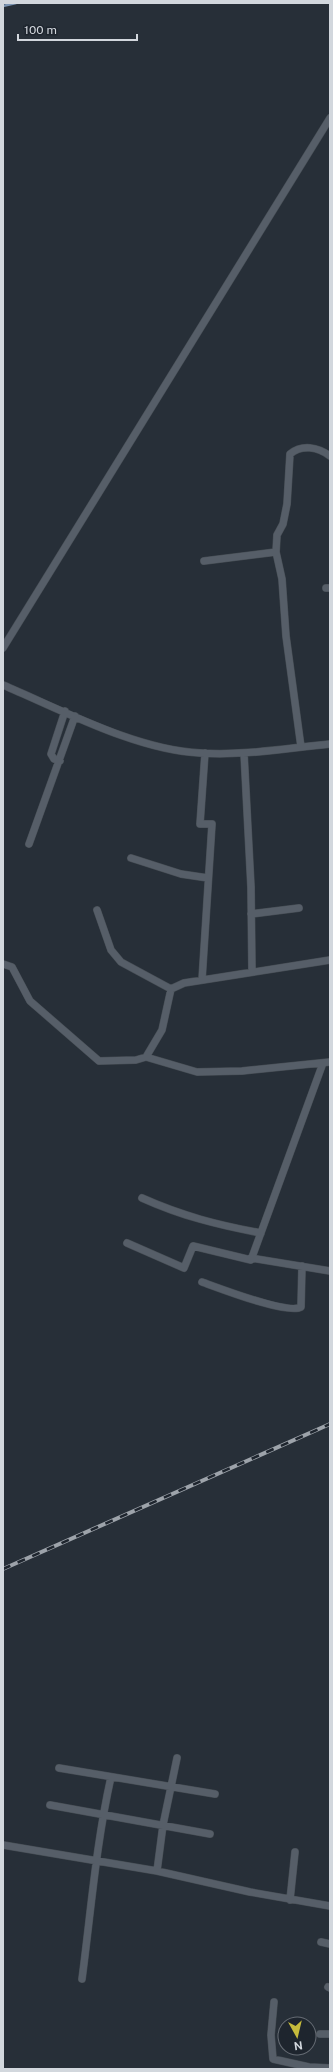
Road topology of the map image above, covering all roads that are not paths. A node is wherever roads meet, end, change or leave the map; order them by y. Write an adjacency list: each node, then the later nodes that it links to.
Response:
1 (330, 118): 5 (street)
2 (330, 456): 3 (street)
3 (276, 552): 4 (street); 10 (street)
4 (204, 561)
5 (3, 648)
6 (3, 685): 7 (street)
7 (65, 711): 8 (street); 13 (street)
8 (75, 716): 11 (street); 13 (street)
9 (330, 744): 10 (street)
10 (301, 746): 12 (street)
11 (205, 753): 12 (street); 16 (street)
12 (244, 753): 19 (street)
13 (60, 761): 14 (street)
14 (30, 844)
15 (131, 858): 16 (street)
16 (208, 878): 23 (street)
17 (299, 908): 19 (street)
18 (97, 910): 24 (street)
19 (251, 914): 22 (street)
20 (330, 960): 22 (street)
21 (3, 964): 25 (street)
22 (252, 972): 23 (street)
23 (202, 980): 24 (street)
24 (171, 989): 25 (street)
25 (146, 1056): 26 (street)
26 (327, 1062): 28 (street)
27 (142, 1198): 28 (street)
28 (260, 1233): 30 (street)
29 (127, 1243): 30 (street)
30 (251, 1258): 31 (street)
31 (302, 1266): 32 (street); 33 (street)
32 (330, 1271)
33 (202, 1282)
34 (177, 1758): 37 (street)
35 (59, 1768): 36 (street)
36 (111, 1777): 37 (street); 40 (street)
37 (171, 1787): 38 (street); 41 (street)
38 (215, 1794)
39 (50, 1805): 40 (street)
40 (102, 1814): 41 (street); 45 (street)
41 (163, 1825): 42 (street); 46 (street)
42 (210, 1834)
43 (3, 1845): 45 (street)
44 (295, 1852): 47 (street)
45 (95, 1862): 46 (street); 51 (street)
46 (157, 1871): 47 (street)
47 (290, 1900): 48 (street)
48 (330, 1906)
49 (321, 1942): 50 (street)
50 (330, 1944)
51 (82, 1979)
52 (274, 2002): 55 (street)
53 (320, 2034): 54 (street)
54 (330, 2034)
55 (330, 2068)

